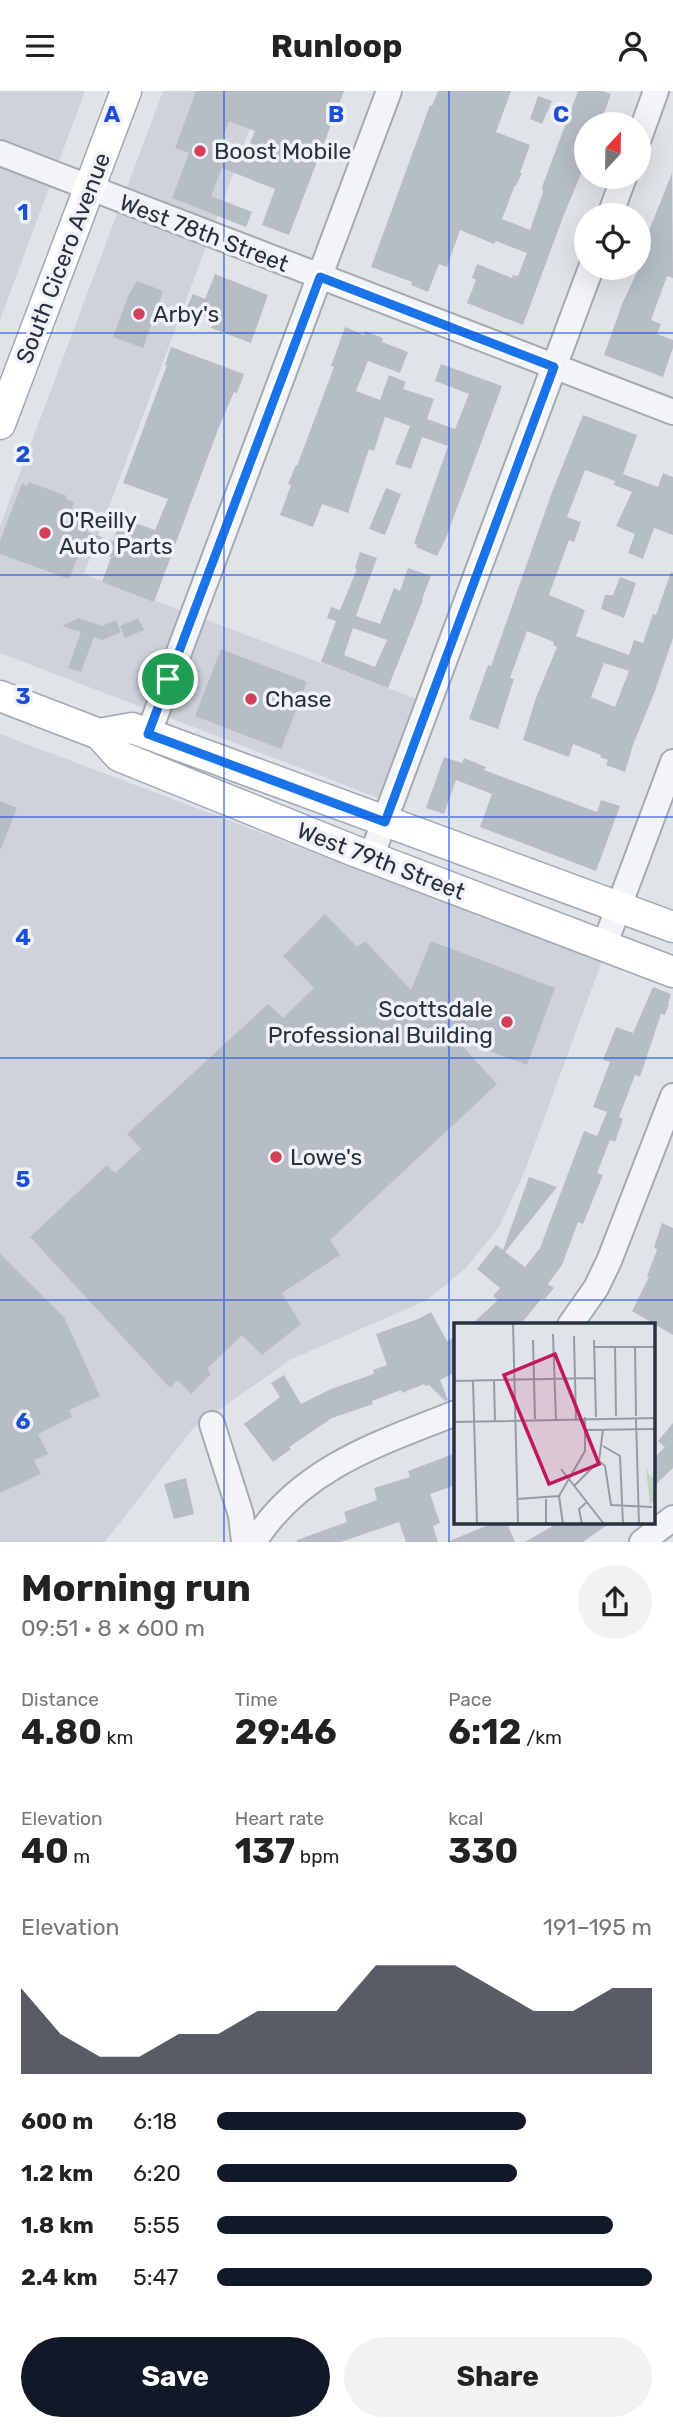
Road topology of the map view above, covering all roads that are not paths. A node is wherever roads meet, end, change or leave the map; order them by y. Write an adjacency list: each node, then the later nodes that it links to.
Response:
1 (126, 91): 6 (main road, South Cicero Avenue)
2 (389, 91): 7 (street)
3 (656, 91): 4 (street)
4 (648, 112)
5 (0, 153): 6 (street, West 78th Street)
6 (89, 188): 7 (street, West 78th Street); 11 (main road, South Cicero Avenue)
7 (320, 277): 9 (street, West 78th Street); 14 (street)
8 (587, 280): 9 (street)
9 (554, 367): 10 (street, West 78th Street); 16 (street)
10 (673, 412)
11 (0, 424)
12 (0, 696): 13 (main road, West 79th Street)
13 (99, 734): 14 (main road, West 79th Street); 17 (main road, West 79th Street)
14 (148, 734): 16 (main road, West 79th Street)
15 (673, 762): 18 (street)
16 (385, 822): 17 (street); 18 (main road, West 79th Street)
17 (372, 857): 20 (main road, West 79th Street)
18 (619, 907): 19 (main road, West 79th Street); 20 (street)
19 (673, 927)
20 (604, 946): 21 (main road, West 79th Street)
21 (673, 972)
22 (672, 1100): 23 (street)
23 (571, 1323)
24 (454, 1414): 28 (street)
25 (212, 1424): 27 (street)
26 (673, 1518): 29 (street)
27 (244, 1542)
28 (254, 1542)
29 (642, 1542)

